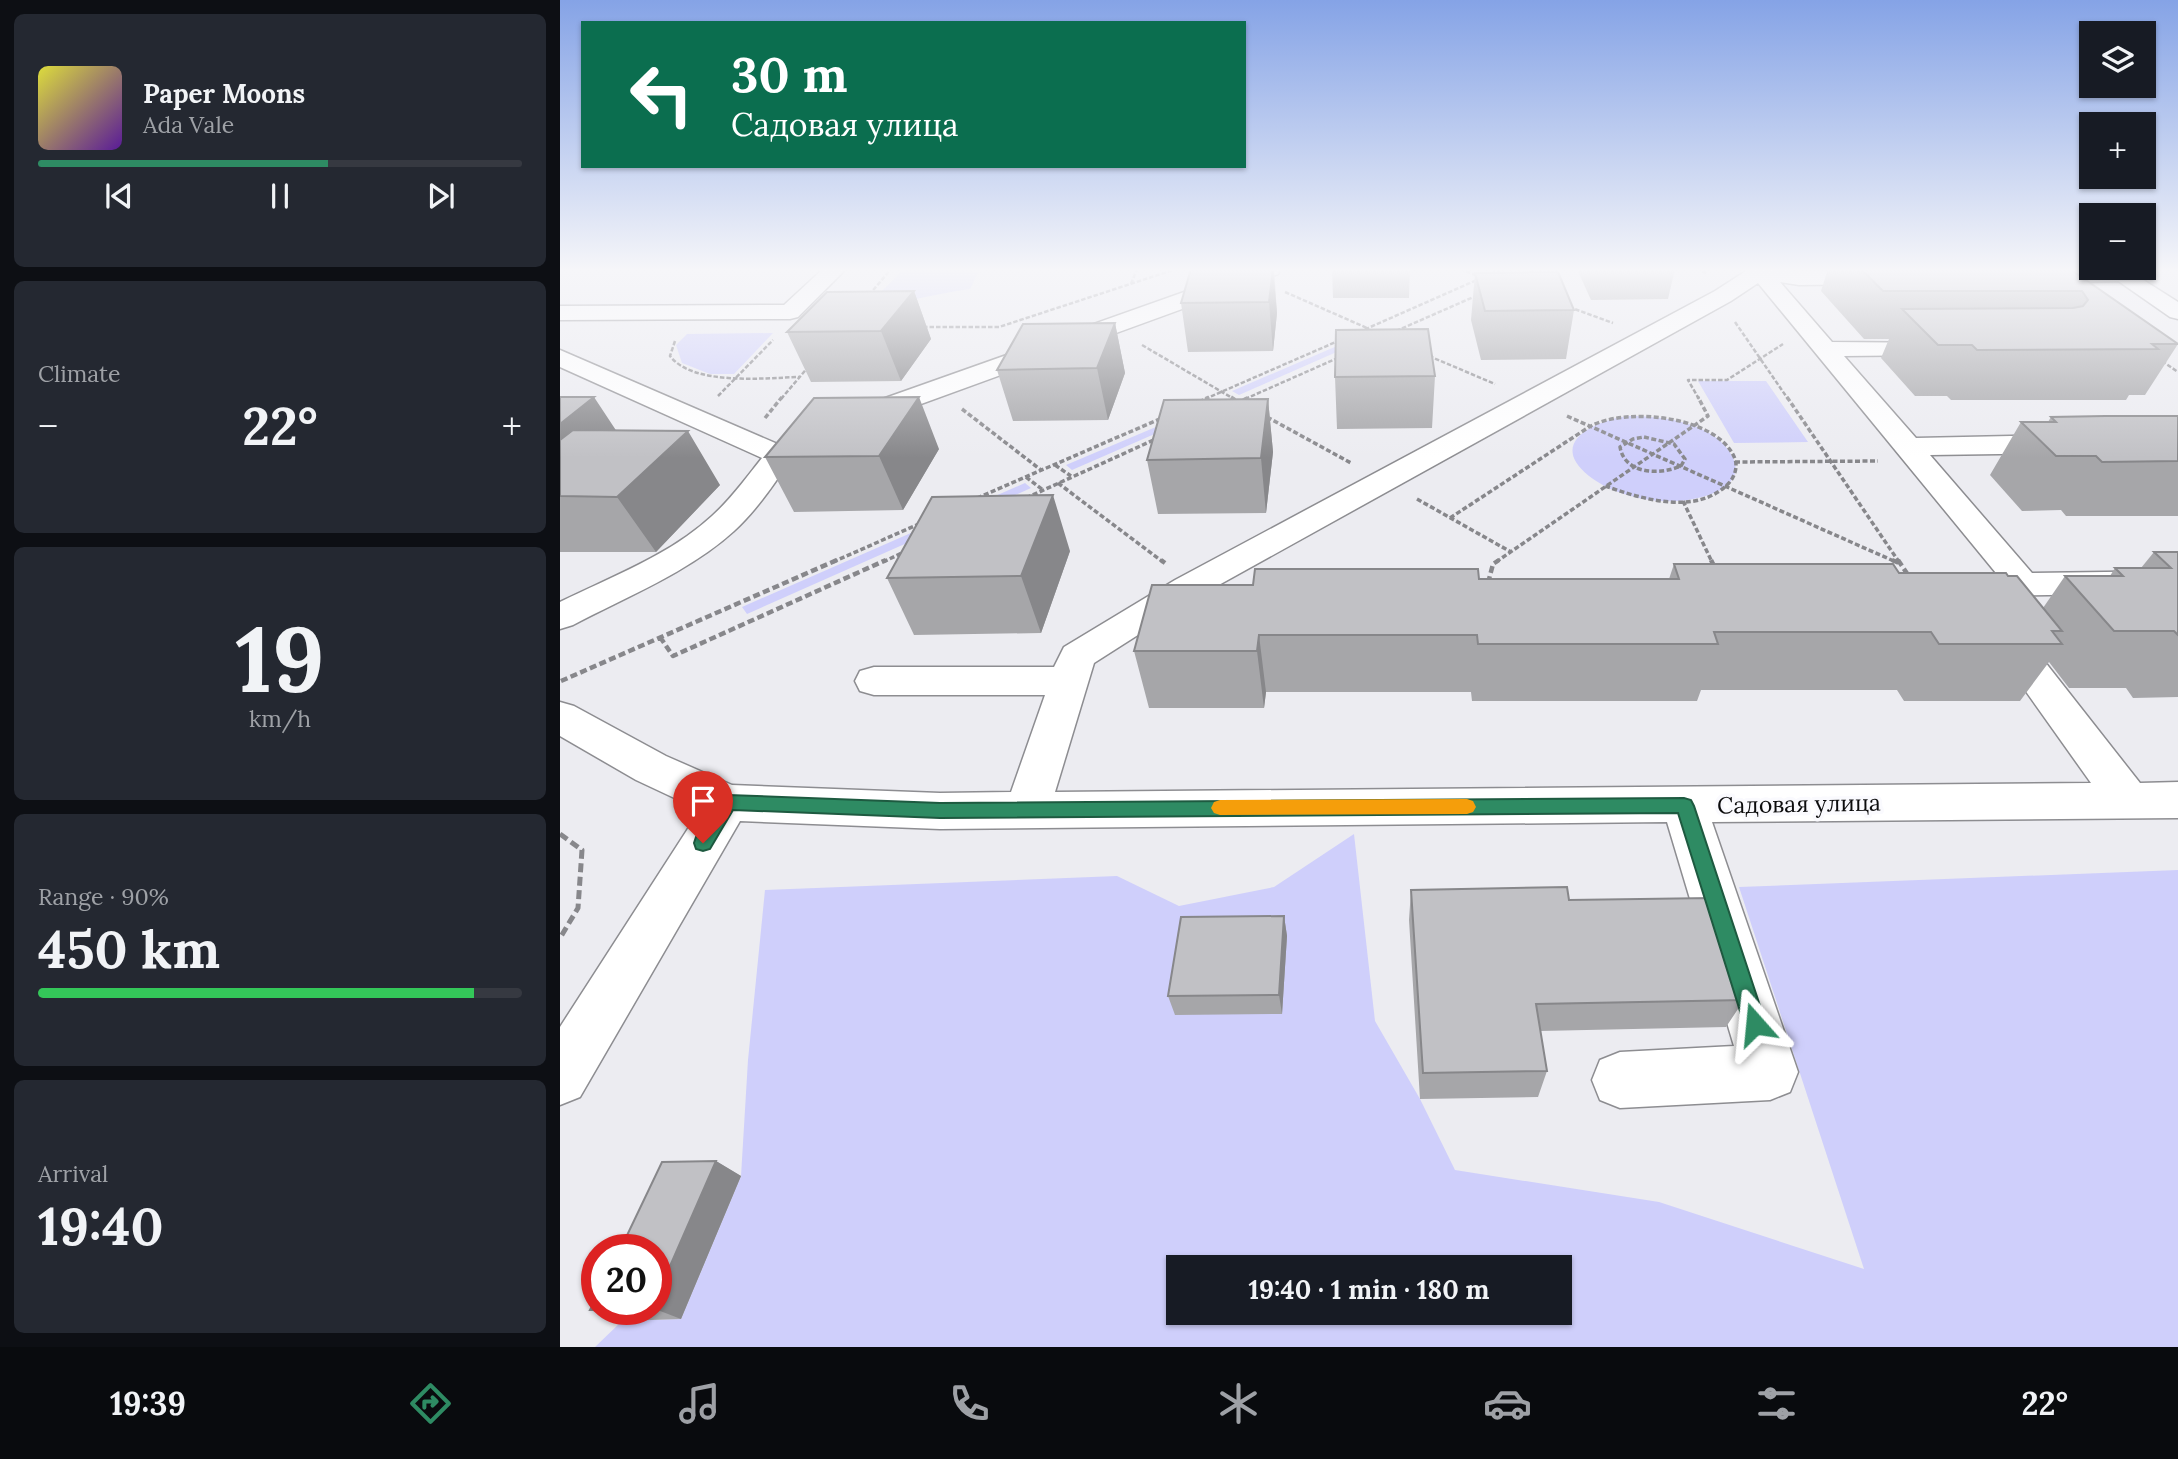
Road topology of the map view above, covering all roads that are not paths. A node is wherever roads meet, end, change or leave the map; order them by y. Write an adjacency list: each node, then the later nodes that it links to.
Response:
1 (1096, 332): 7 (street)
2 (1657, 332): 11 (street)
3 (1810, 332): 4 (street)
4 (1816, 339): 5 (street); 9 (street)
5 (1964, 347)
6 (560, 358): 16 (street)
7 (839, 424)
8 (2079, 444): 9 (street)
9 (1913, 454): 13 (street)
10 (1907, 574): 14 (street)
11 (1179, 578): 15 (street); 18 (street)
12 (2178, 582): 13 (street)
13 (2023, 584): 14 (street)
14 (1967, 586): 21 (street)
15 (1255, 588)
16 (560, 617)
17 (874, 681): 18 (street)
18 (1068, 681): 24 (street)
19 (560, 717): 22 (street, Садовая улица)
20 (2178, 800): 21 (street, Садовая улица)
21 (2129, 801): 23 (street, Садовая улица)
22 (728, 803): 24 (street, Садовая улица); 25 (street)
23 (1684, 806): 24 (street, Садовая улица); 26 (street)
24 (1028, 808)
25 (560, 1077)
26 (1620, 1080)

